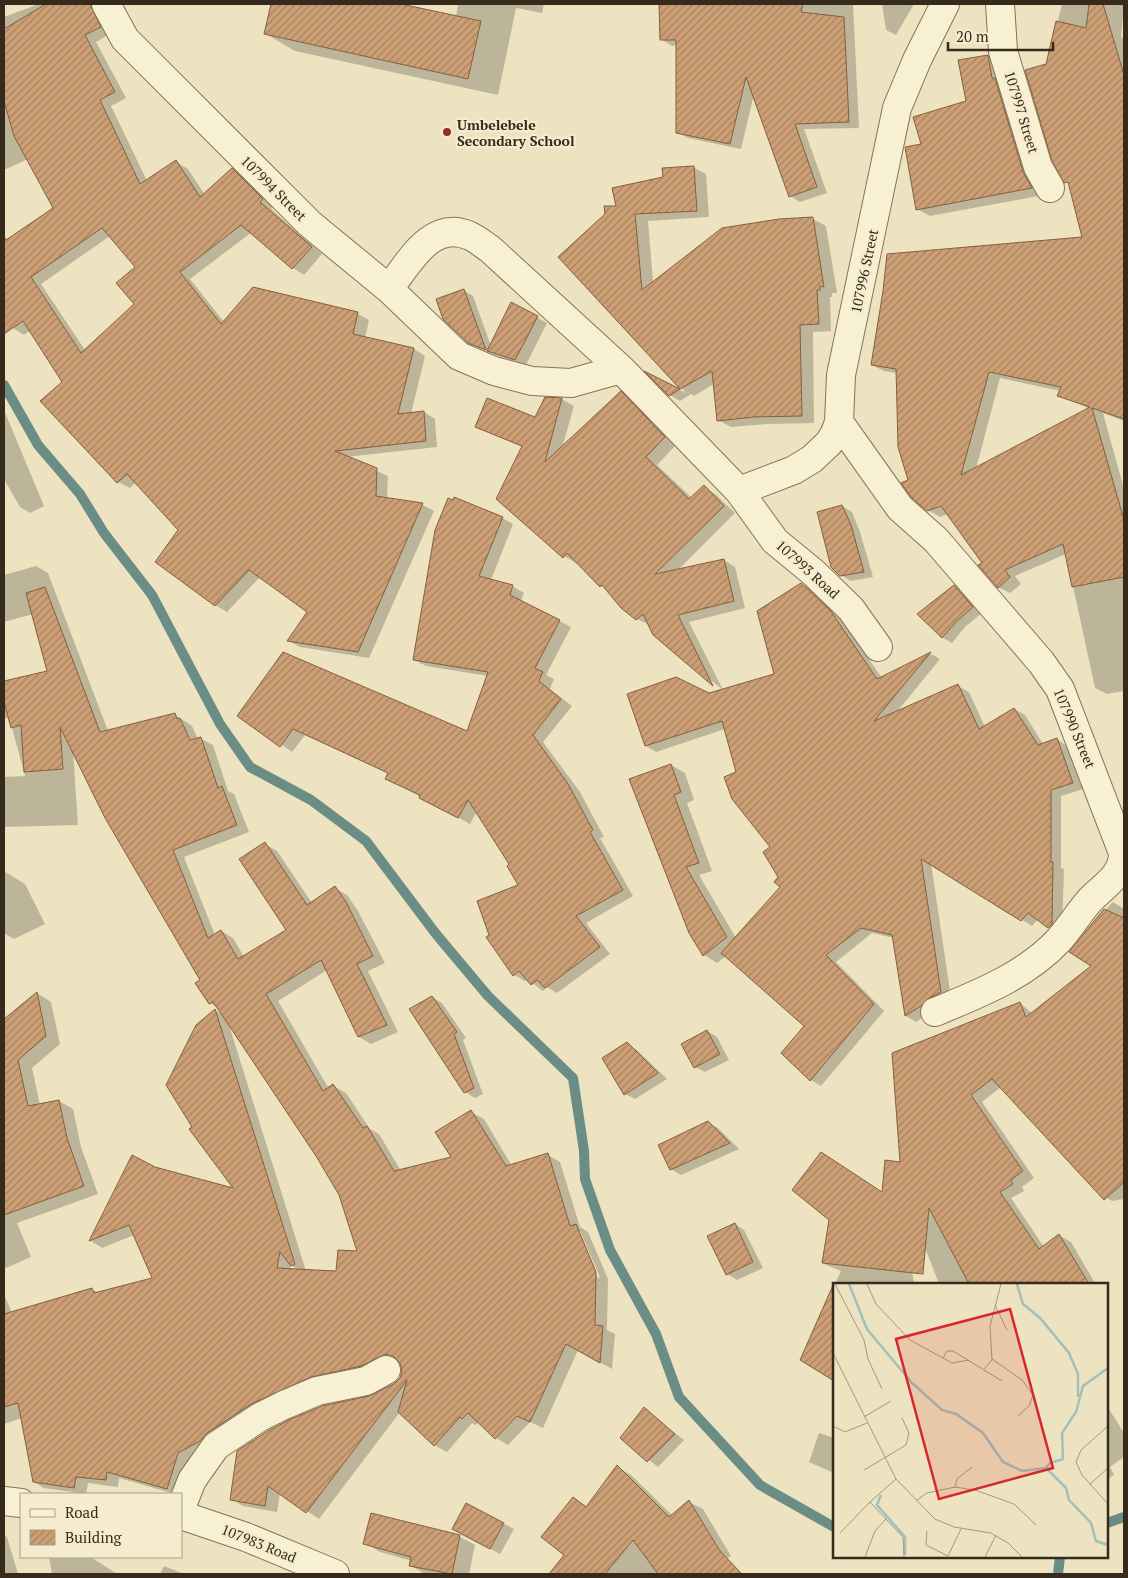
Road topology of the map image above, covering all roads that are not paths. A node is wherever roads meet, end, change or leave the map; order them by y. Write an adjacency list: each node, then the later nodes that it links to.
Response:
1 (106, 4): 5 (street, 107994 Street)
2 (945, 4): 7 (street, 107996 Street)
3 (1000, 4): 4 (street, 107997 Street)
4 (1050, 188)
5 (389, 289): 6 (street, 107994 Street); 6 (street, 107993 Road)
6 (621, 369): 8 (street, 107993 Road)
7 (839, 422): 8 (street, 107996 Street); 10 (street, 107990 Street)
8 (739, 491): 9 (street, 107993 Road)
9 (878, 647)
10 (935, 1012)
11 (386, 1370): 14 (street)
12 (4, 1501): 13 (street)
13 (20, 1503)
14 (182, 1505)
15 (182, 1515): 16 (street, 107983 Road)
16 (335, 1574)

